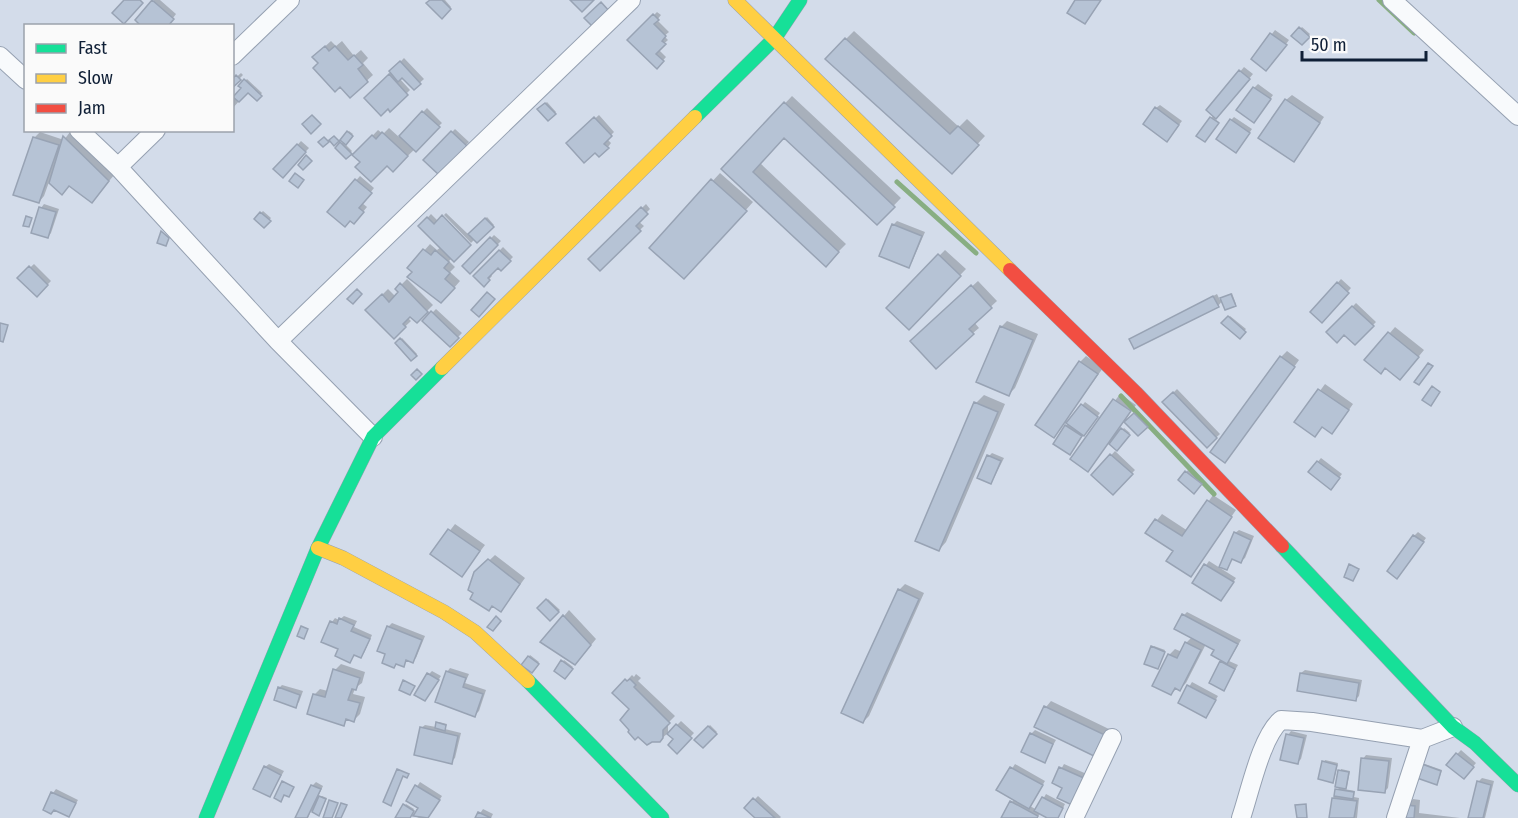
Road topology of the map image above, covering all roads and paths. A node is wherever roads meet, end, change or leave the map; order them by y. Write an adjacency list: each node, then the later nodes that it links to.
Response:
1 (290, 0): 7 (street)
2 (631, 0): 14 (street)
3 (735, 0): 6 (street)
4 (800, 0): 6 (street)
5 (1392, 0): 10 (street)
6 (774, 39): 15 (street); 17 (street)
7 (234, 54)
8 (0, 56): 9 (street)
9 (24, 78)
10 (1518, 116)
11 (81, 132): 13 (street)
12 (154, 132): 13 (street)
13 (118, 167): 14 (street)
14 (278, 341): 15 (street)
15 (374, 437): 16 (street)
16 (318, 548): 21 (street); 22 (street)
17 (1453, 727): 19 (street); 20 (street)
18 (1112, 738): 23 (street)
19 (1422, 739): 24 (street); 25 (street)
20 (1518, 785)
21 (206, 818)
22 (662, 818)
23 (1074, 818)
24 (1241, 818)
25 (1396, 818)

